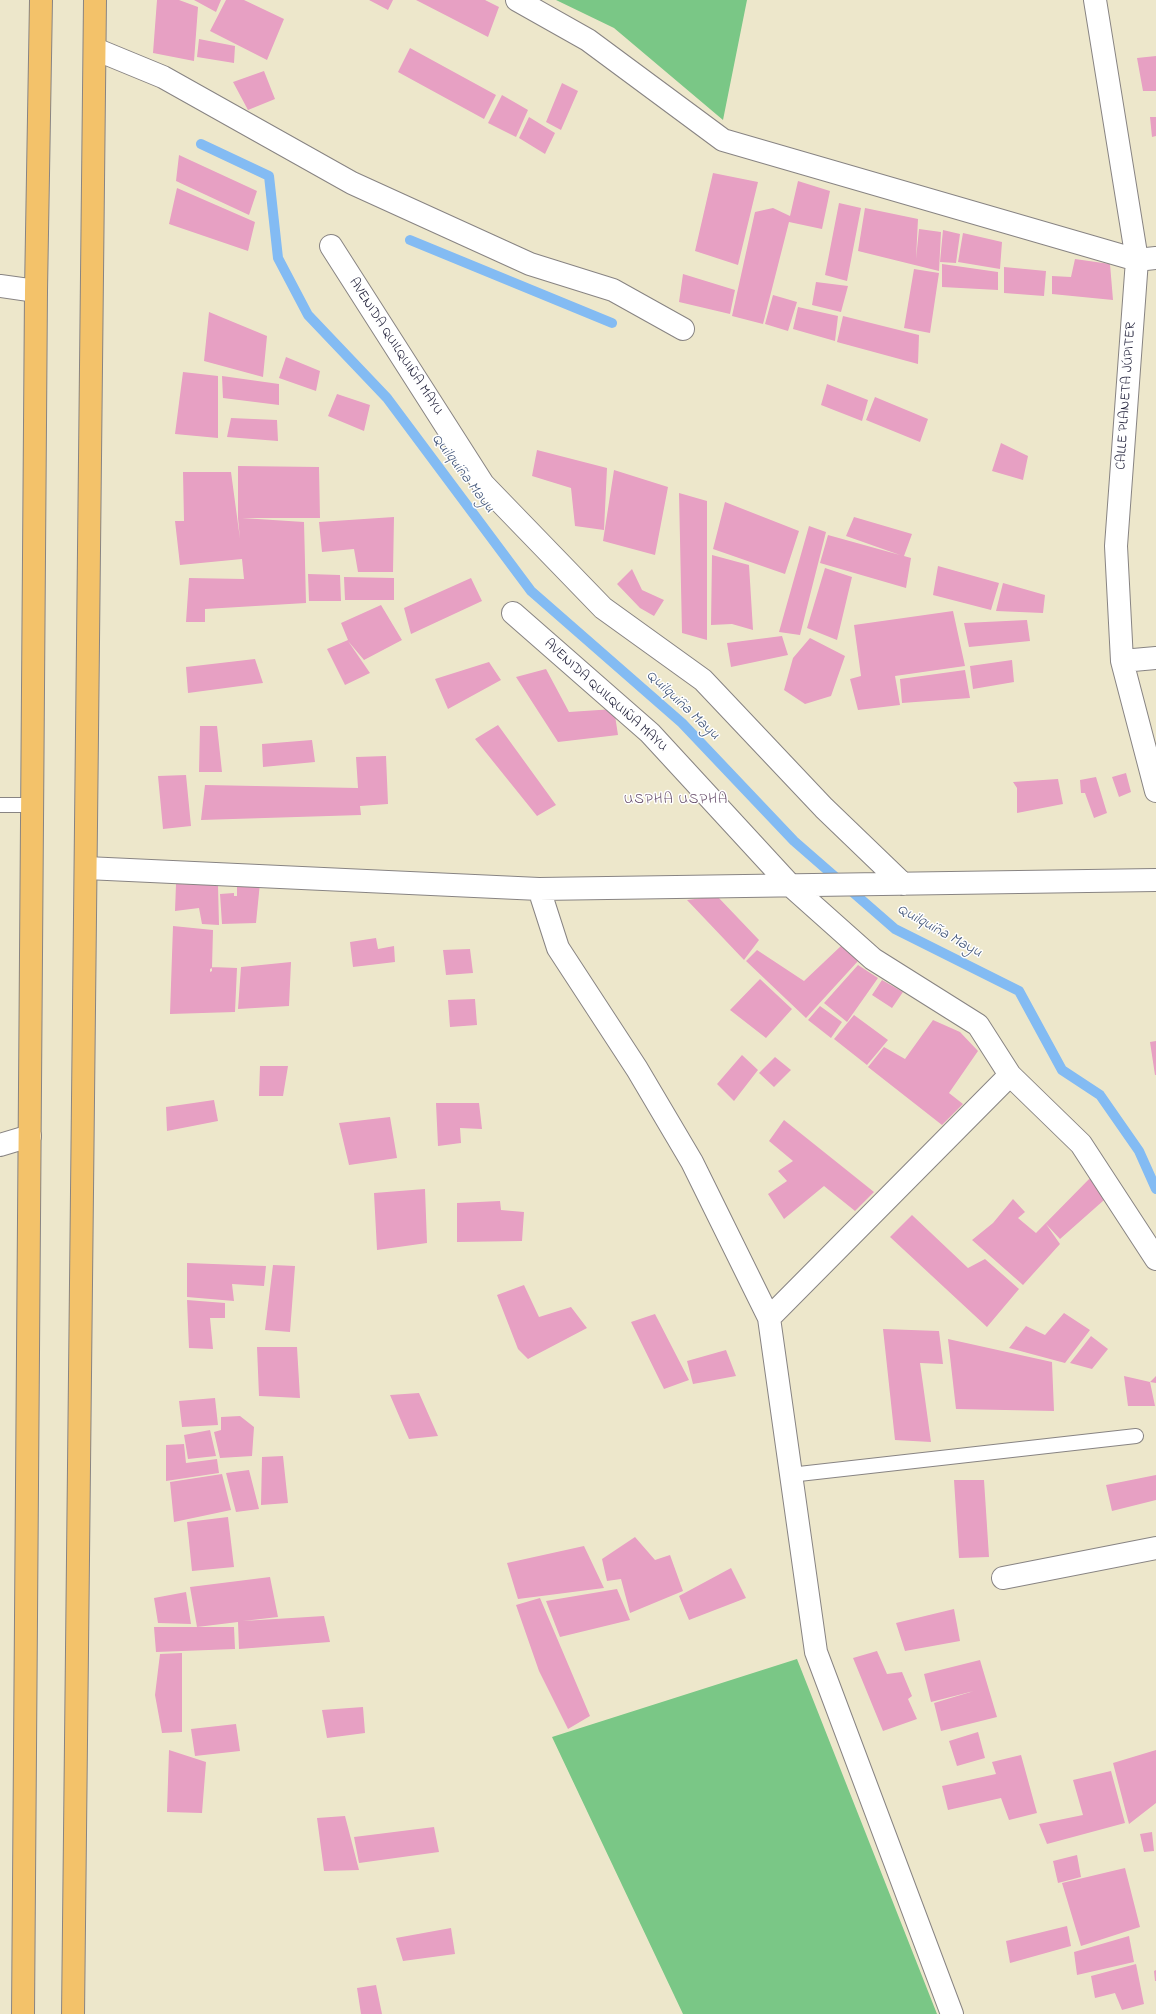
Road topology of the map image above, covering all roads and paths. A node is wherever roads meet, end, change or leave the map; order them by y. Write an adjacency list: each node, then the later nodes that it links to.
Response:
1 (42, 0): 9 (highway)
2 (95, 0): 5 (highway)
3 (517, 0): 7 (street)
4 (1095, 0): 7 (street, CALLE PLANETA JÚPITER)
5 (95, 49): 10 (street); 17 (highway)
6 (330, 246): 19 (street, AVENIDA QUILQUIÑA MAYU)
7 (1147, 259): 13 (street, CALLE PLANETA JÚPITER)
8 (0, 286): 9 (street)
9 (36, 291): 16 (highway)
10 (683, 329)
11 (513, 613): 20 (street, AVENIDA QUILQUIÑA MAYU)
12 (1156, 658): 13 (street)
13 (1122, 661): 14 (street, CALLE PLANETA JÚPITER)
14 (1156, 791)
15 (0, 805): 16 (lane)
16 (33, 805): 23 (highway)
17 (86, 868): 21 (street); 32 (highway)
18 (1156, 880): 19 (street)
19 (904, 884): 20 (street)
20 (790, 885): 21 (street); 22 (street, AVENIDA QUILQUIÑA MAYU)
21 (539, 889): 26 (street)
22 (1010, 1075): 25 (street, AVENIDA QUILQUIÑA MAYU); 26 (street)
23 (30, 1136): 24 (street); 31 (highway)
24 (0, 1145)
25 (1156, 1259)
26 (769, 1318): 28 (street)
27 (1136, 1436): 28 (lane)
28 (790, 1475): 33 (street)
29 (1156, 1548): 30 (street)
30 (1003, 1578)
31 (23, 2014)
32 (73, 2014)
33 (952, 2014)

